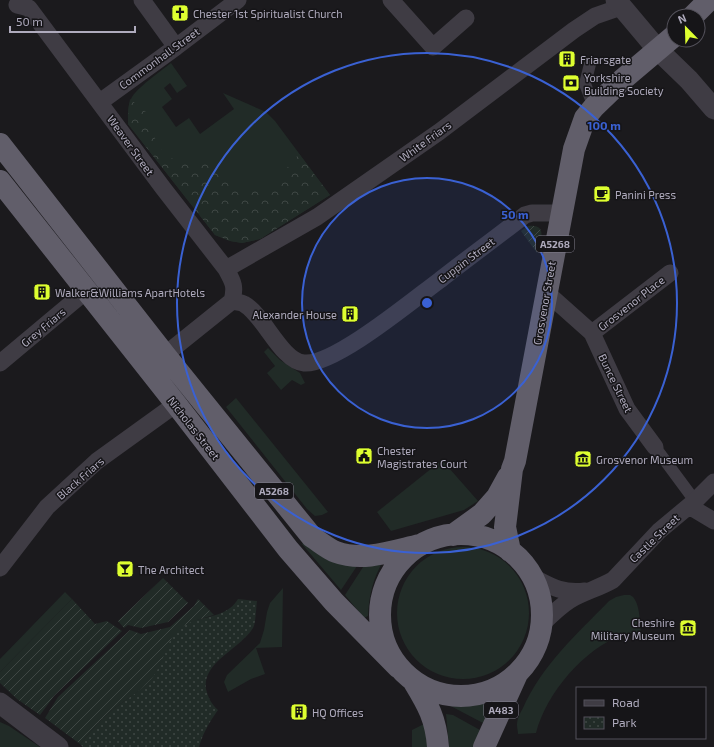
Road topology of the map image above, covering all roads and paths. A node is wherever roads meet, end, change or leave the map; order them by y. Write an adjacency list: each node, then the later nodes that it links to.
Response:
1 (142, 0): 10 (street)
2 (238, 0): 10 (street, Commonhall Street)
3 (391, 0): 8 (street)
4 (709, 0): 7 (highway)
5 (25, 3): 13 (street, Weaver Street)
6 (618, 3): 9 (street); 19 (street, White Friars)
7 (701, 8)
8 (466, 18)
9 (666, 43): 14 (highway, Grosvenor Street / A5268)
10 (176, 47): 13 (street, Commonhall Street)
11 (669, 48): 15 (street)
12 (590, 64): 14 (street)
13 (100, 102): 19 (street, Weaver Street)
14 (594, 107): 18 (highway, Grosvenor Street / A5268)
15 (714, 109)
16 (0, 144): 25 (highway, Nicholas Street / A5268)
17 (0, 181): 21 (highway, Nicholas Street / A5268)
18 (561, 212): 22 (highway, Grosvenor Street / A5268); 23 (street, Cuppin Street)
19 (226, 269): 23 (street, Weaver Street)
20 (670, 273): 24 (street, Grosvenor Place)
21 (86, 291): 26 (street, Grey Friars); 27 (highway, Nicholas Street / A5268)
22 (546, 292): 24 (street, Bunce Street); 30 (highway, Grosvenor Street / A5268)
23 (232, 301): 25 (street)
24 (592, 333): 29 (street, Bunce Street)
25 (165, 355): 27 (street); 35 (highway, Nicholas Street / A5268)
26 (0, 363)
27 (148, 369): 28 (highway, Nicholas Street / A5268)
28 (176, 404): 37 (street, Black Friars); 41 (highway, Nicholas Street / A5268)
29 (655, 447): 32 (street, Bunce Street)
30 (512, 469): 34 (highway, Grosvenor Street / A5268); 36 (highway, Grosvenor Street / A5268)
31 (714, 482): 32 (street, Castle Street)
32 (692, 503): 33 (street); 39 (street, Castle Street)
33 (714, 521)
34 (453, 535): 35 (highway, A5268); 36 (highway, A5268)
35 (420, 545): 41 (highway, A5268)
36 (510, 551): 38 (highway, A5268)
37 (0, 568)
38 (531, 576): 39 (street, Castle Street); 40 (highway, A5268)
39 (593, 590): 40 (street, Castle Street)
40 (541, 624): 42 (highway, A5268)
41 (398, 667): 43 (highway, A5268)
42 (518, 673): 43 (highway, A5268); 47 (highway, A483)
43 (414, 682): 46 (highway)
44 (0, 703): 45 (street)
45 (58, 747)
46 (438, 747)
47 (484, 747)

